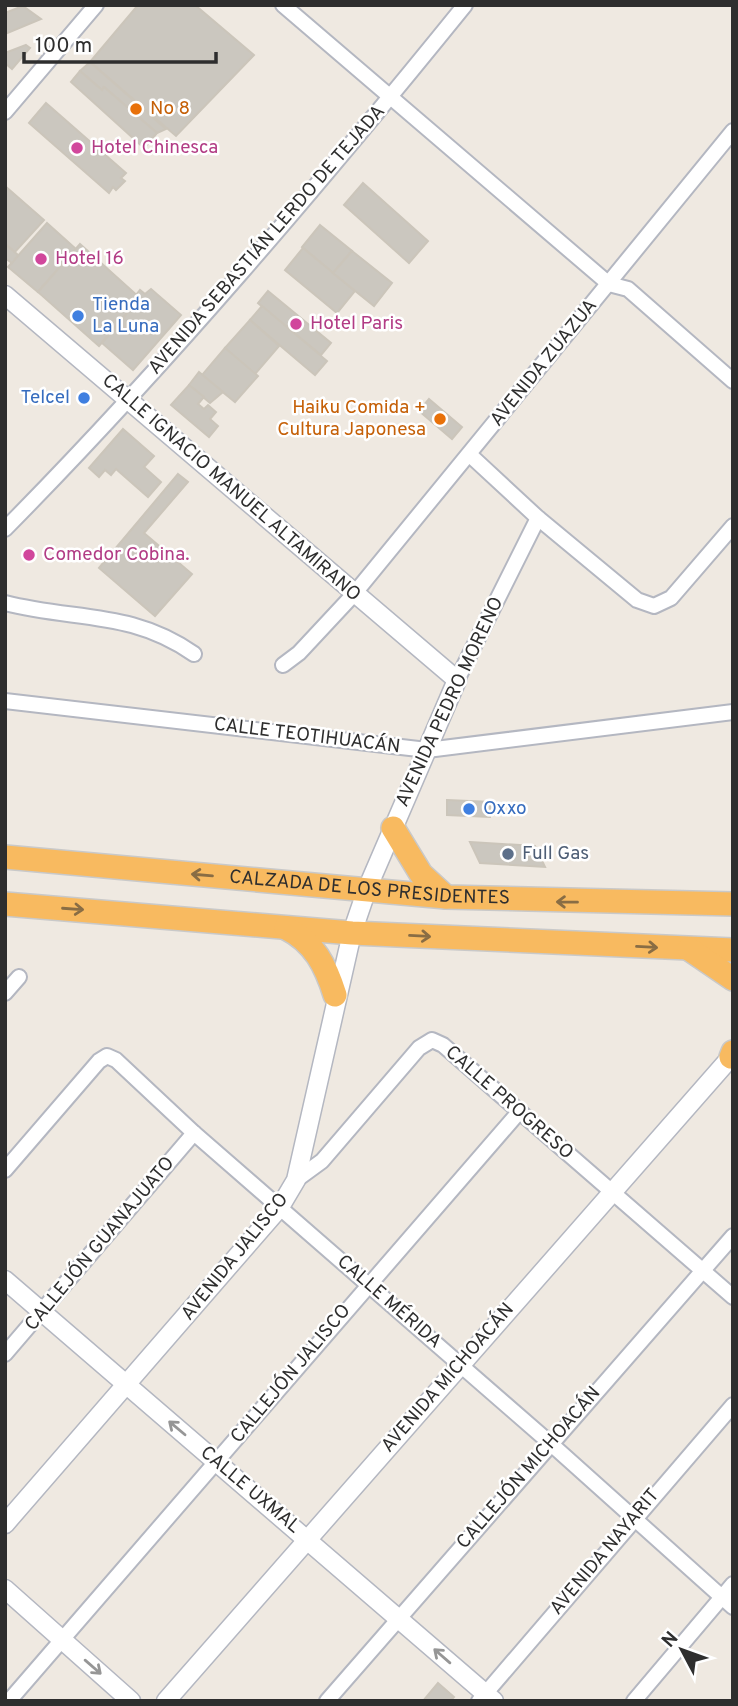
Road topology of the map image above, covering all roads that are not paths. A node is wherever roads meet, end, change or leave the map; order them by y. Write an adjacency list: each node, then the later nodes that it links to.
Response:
1 (96, 5): 5 (street)
2 (283, 5): 4 (street)
3 (465, 5): 4 (street, AVENIDA SEBASTIÁN LERDO DE TEJADA)
4 (391, 96): 7 (street); 10 (street, AVENIDA SEBASTIÁN LERDO DE TEJADA)
5 (5, 112)
6 (733, 131): 7 (street, AVENIDA ZUAZUA)
7 (609, 284): 9 (street); 11 (street, AVENIDA ZUAZUA)
8 (5, 295): 10 (street, CALLE IGNACIO MANUEL ALTAMIRANO)
9 (733, 381)
10 (128, 400): 14 (street, AVENIDA SEBASTIÁN LERDO DE TEJADA); 15 (street, CALLE IGNACIO MANUEL ALTAMIRANO)
11 (470, 455): 12 (street); 15 (street, AVENIDA ZUAZUA)
12 (538, 518): 13 (street); 19 (street, AVENIDA PEDRO MORENO)
13 (733, 526)
14 (5, 529)
15 (354, 594): 18 (street, AVENIDA ZUAZUA); 19 (street, CALLE IGNACIO MANUEL ALTAMIRANO)
16 (5, 603): 17 (street)
17 (194, 654)
18 (283, 666)
19 (457, 680): 22 (street, AVENIDA PEDRO MORENO)
20 (5, 701): 22 (street, CALLE TEOTIHUACÁN)
21 (733, 712): 22 (street, CALLE TEOTIHUACÁN)
22 (427, 750): 23 (street, AVENIDA PEDRO MORENO)
23 (393, 828): 25 (street, AVENIDA PEDRO MORENO); 26 (highway)
24 (6, 857): 25 (highway, CALZADA DE LOS PRESIDENTES, one-way to 24)
25 (367, 889): 26 (highway, CALZADA DE LOS PRESIDENTES); 30 (street, AVENIDA PEDRO MORENO)
26 (446, 897): 28 (highway, CALZADA DE LOS PRESIDENTES, one-way to 26)
27 (5, 904): 29 (highway, CALZADA DE LOS PRESIDENTES, one-way to 29)
28 (733, 904)
29 (284, 926): 30 (highway, CALZADA DE LOS PRESIDENTES); 36 (highway)
30 (352, 933): 31 (highway, CALZADA DE LOS PRESIDENTES, one-way to 31); 36 (street, AVENIDA JALISCO)
31 (689, 949): 32 (highway, CALZADA DE LOS PRESIDENTES); 34 (highway)
32 (733, 950)
33 (19, 977): 35 (street)
34 (733, 979)
35 (5, 993)
36 (335, 995): 41 (street, AVENIDA JALISCO)
37 (732, 1055): 42 (street, AVENIDA MICHOACÁN)
38 (519, 1112): 41 (street, CALLE PROGRESO); 42 (street, CALLE PROGRESO); 47 (street, CALLEJÓN JALISCO)
39 (194, 1133): 40 (street, CALLE MÉRIDA); 43 (street, CALLE MÉRIDA); 49 (street, CALLEJÓN GUANAJUATO)
40 (5, 1170)
41 (296, 1180): 43 (street, AVENIDA JALISCO)
42 (610, 1191): 45 (street, CALLE PROGRESO); 51 (street, AVENIDA MICHOACÁN)
43 (280, 1207): 47 (street, CALLE MÉRIDA); 52 (street, AVENIDA JALISCO)
44 (733, 1236): 45 (street, CALLEJÓN MICHOACÁN)
45 (702, 1271): 48 (street, CALLE PROGRESO); 54 (street, CALLEJÓN MICHOACÁN)
46 (5, 1280): 49 (street, CALLE UXMAL)
47 (367, 1285): 51 (street, CALLE MÉRIDA); 55 (street, CALLEJÓN JALISCO)
48 (733, 1297)
49 (42, 1312): 50 (street, CALLEJÓN GUANAJUATO); 52 (street, CALLE UXMAL)
50 (5, 1354)
51 (460, 1364): 54 (street, CALLE MÉRIDA); 58 (street, AVENIDA MICHOACÁN)
52 (127, 1386): 55 (street, CALLE UXMAL, one-way to 52); 57 (street, AVENIDA JALISCO)
53 (733, 1405): 56 (street, AVENIDA NAYARIT)
54 (550, 1443): 56 (street, CALLE MÉRIDA); 62 (street, CALLEJÓN MICHOACÁN)
55 (216, 1462): 58 (street, CALLE UXMAL); 63 (street, CALLEJÓN JALISCO)
56 (634, 1517): 61 (street, CALLE MÉRIDA); 64 (street, AVENIDA NAYARIT)
57 (5, 1524)
58 (309, 1539): 62 (street, CALLE UXMAL); 67 (street, AVENIDA MICHOACÁN)
59 (733, 1584): 61 (street)
60 (5, 1589): 63 (street)
61 (727, 1602): 69 (street)
62 (399, 1619): 64 (street, CALLE UXMAL, one-way to 62); 68 (street, CALLEJÓN MICHOACÁN)
63 (62, 1640): 65 (street, CALLEJÓN JALISCO); 66 (street, one-way to 66)
64 (486, 1698)
65 (9, 1701)
66 (131, 1701)
67 (166, 1701)
68 (327, 1701)
69 (634, 1701)

